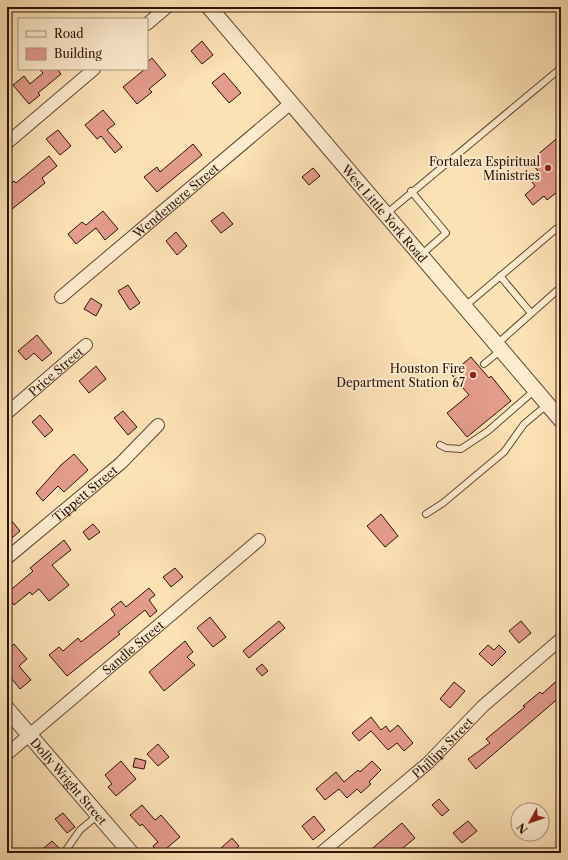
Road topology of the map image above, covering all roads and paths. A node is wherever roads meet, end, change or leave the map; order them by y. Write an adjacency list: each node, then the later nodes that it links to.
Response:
1 (167, 7): 3 (street)
2 (209, 7): 6 (street, West Little York Road)
3 (148, 23)
4 (561, 68): 8 (lane)
5 (93, 70): 7 (street)
6 (291, 103): 9 (street, West Little York Road); 14 (street, Wendemere Street)
7 (7, 143)
8 (411, 191): 9 (lane); 11 (lane)
9 (385, 214): 11 (street, West Little York Road)
10 (561, 235): 12 (lane)
11 (420, 256): 15 (street, West Little York Road)
12 (500, 276): 15 (lane); 16 (lane)
13 (561, 287): 16 (lane)
14 (61, 297)
15 (464, 307): 18 (street, West Little York Road)
16 (531, 313): 18 (lane)
17 (86, 345): 22 (street, Price Street)
18 (499, 347): 19 (lane); 20 (street, West Little York Road)
19 (484, 364)
20 (535, 390): 21 (street, West Little York Road); 25 (lane)
21 (548, 404): 23 (street, West Little York Road); 26 (lane)
22 (7, 413)
23 (561, 420)
24 (158, 425): 28 (street, Tippett Street)
25 (440, 444)
26 (426, 514)
27 (259, 540): 31 (street, Sandle Street)
28 (7, 558)
29 (561, 639): 36 (street, Phillips Street)
30 (7, 709): 31 (street, Dolly Wright Street)
31 (29, 735): 32 (street, Sandle Street); 33 (street, Dolly Wright Street)
32 (7, 754)
33 (98, 815): 34 (lane); 35 (street, Dolly Wright Street)
34 (64, 853)
35 (131, 853)
36 (321, 853)

